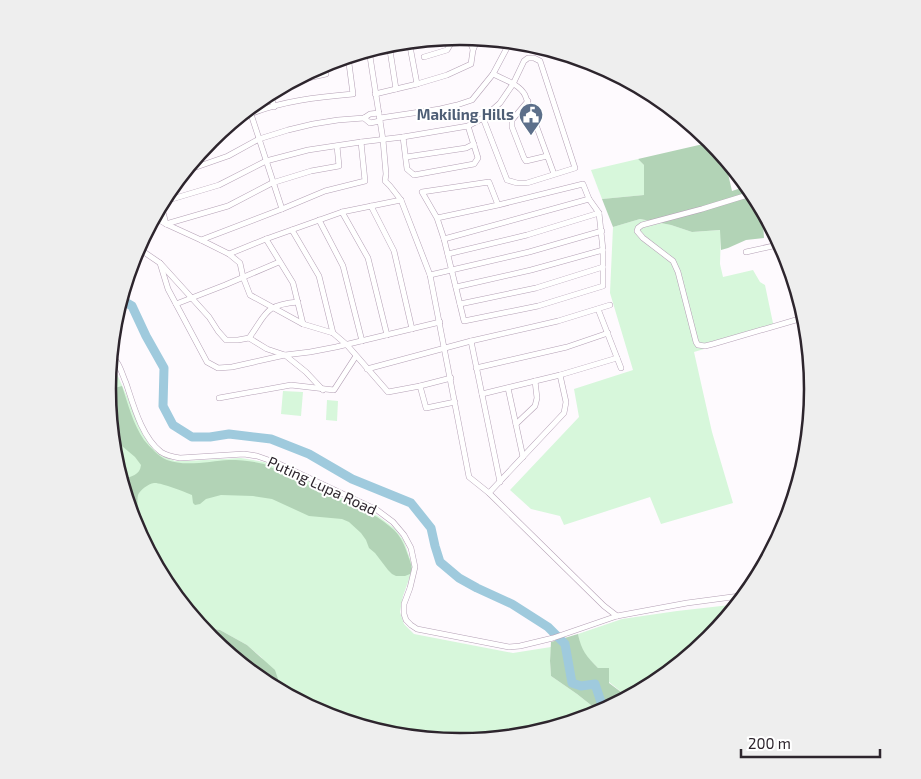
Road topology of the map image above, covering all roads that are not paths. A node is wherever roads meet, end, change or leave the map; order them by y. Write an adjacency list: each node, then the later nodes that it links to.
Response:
1 (450, 45): 9 (street)
2 (471, 45): 6 (street)
3 (475, 46): 6 (street)
4 (507, 48): 11 (street)
5 (410, 49): 12 (street)
6 (473, 50): 12 (street)
7 (390, 53): 14 (street)
8 (370, 57): 15 (street)
9 (424, 57)
10 (349, 63): 18 (street)
11 (494, 74): 13 (street); 21 (street)
12 (416, 84): 14 (street)
13 (513, 84): 17 (street); 23 (street); 35 (street)
14 (396, 89): 15 (street)
15 (375, 94): 21 (street)
16 (272, 101): 18 (street)
17 (528, 101): 31 (street); 31 (street)
18 (274, 107): 19 (street)
19 (260, 109)
20 (251, 116): 26 (street)
21 (379, 117): 22 (street); 22 (street); 27 (street)
22 (364, 118): 26 (street)
23 (483, 118): 24 (street); 35 (street)
24 (468, 126): 25 (street); 29 (street)
25 (403, 137): 27 (street); 32 (street)
26 (259, 139): 33 (street); 34 (street)
27 (383, 140): 28 (street); 40 (street)
28 (361, 142): 30 (street); 43 (street)
29 (474, 144): 32 (street); 32 (street)
30 (337, 146): 33 (street); 36 (street)
31 (548, 156): 35 (street)
32 (406, 157)
33 (266, 161): 36 (street); 39 (street)
34 (197, 167)
35 (554, 174)
36 (272, 183): 43 (street); 50 (street)
37 (745, 196): 76 (street)
38 (589, 199): 41 (street); 45 (street); 54 (street)
39 (173, 200)
40 (401, 200): 42 (street); 66 (street)
41 (498, 205): 47 (street); 47 (street)
42 (370, 206): 44 (street); 79 (street)
43 (282, 209): 55 (street)
44 (342, 212): 48 (street); 82 (street)
45 (599, 213): 52 (street); 61 (street)
46 (164, 214): 50 (street)
47 (437, 218): 54 (street)
48 (319, 220): 51 (street); 84 (street)
49 (160, 221): 50 (street)
50 (166, 224): 55 (street)
51 (292, 230): 53 (street); 80 (street)
52 (602, 231): 57 (street); 65 (street)
53 (266, 239): 60 (street); 62 (street)
54 (444, 239): 61 (street)
55 (201, 240): 60 (street)
56 (773, 246): 58 (street)
57 (603, 250): 64 (street); 68 (street)
58 (746, 252)
59 (145, 253): 63 (street)
60 (229, 254): 67 (street)
61 (448, 254): 65 (street)
62 (279, 262): 67 (street); 70 (street)
63 (160, 263): 69 (street); 71 (street)
64 (603, 267): 72 (street); 72 (street)
65 (452, 269): 66 (street); 68 (street)
66 (430, 275): 77 (street)
67 (243, 277): 69 (street); 74 (street)
68 (456, 287): 72 (street)
69 (191, 298): 71 (street); 83 (street)
70 (298, 302): 74 (street); 78 (street)
71 (176, 304): 88 (street)
72 (460, 304)
73 (610, 305): 75 (street)
74 (272, 307): 78 (street); 83 (street)
75 (598, 309): 81 (street); 85 (street)
76 (797, 319)
77 (440, 322): 79 (street); 87 (street)
78 (302, 324): 80 (street)
79 (412, 329): 82 (street)
80 (333, 333): 86 (street)
81 (608, 333): 90 (street); 92 (street)
82 (387, 335): 84 (street)
83 (249, 338): 88 (street)
84 (362, 341): 86 (street)
85 (471, 342): 87 (street); 92 (street)
86 (347, 345): 88 (street); 89 (street)
87 (445, 348): 94 (street); 96 (street)
88 (285, 355): 100 (street)
89 (356, 356): 94 (street); 100 (street)
90 (616, 358): 93 (street); 95 (street)
91 (117, 363): 109 (street, Puting Lupa Road)
92 (476, 368): 101 (street)
93 (621, 368)
94 (367, 369): 98 (street)
95 (560, 375): 97 (street); 105 (street)
96 (451, 378): 98 (street); 103 (street)
97 (535, 381): 99 (street); 104 (street)
98 (420, 386): 103 (street)
99 (508, 388): 101 (street); 104 (street)
100 (323, 390): 102 (street)
101 (482, 394): 106 (street)
102 (219, 398)
103 (455, 402): 107 (street)
104 (516, 424): 105 (street)
105 (523, 457): 106 (street)
106 (500, 482): 107 (street)
107 (489, 493): 109 (street)
108 (736, 596): 109 (street)
109 (617, 616)

